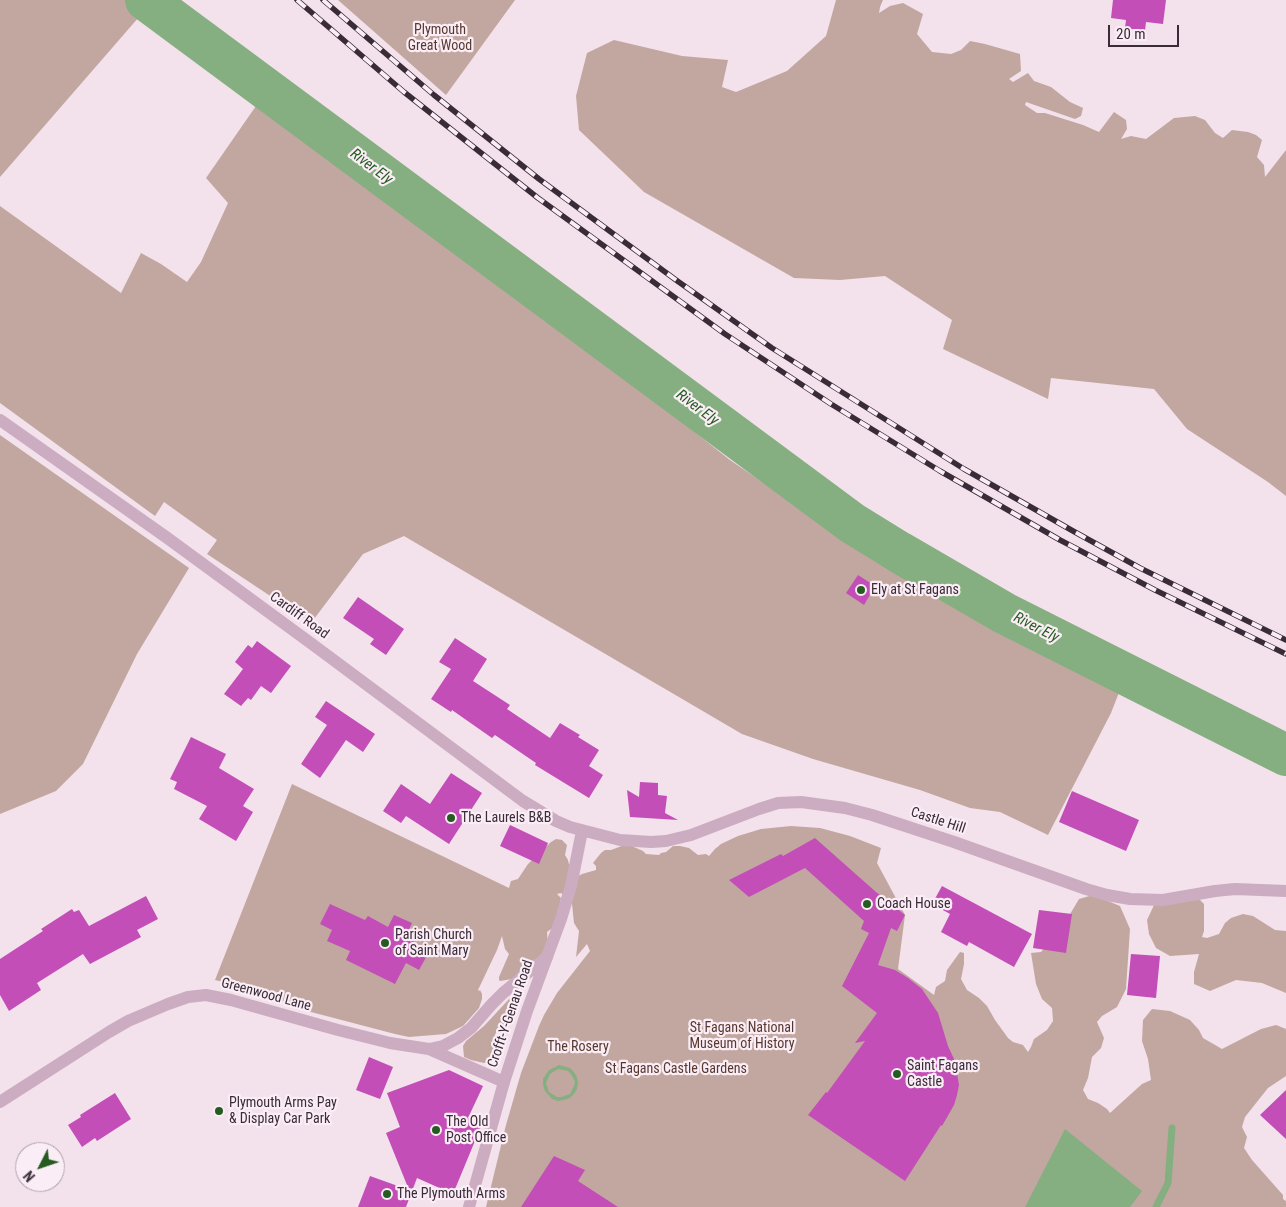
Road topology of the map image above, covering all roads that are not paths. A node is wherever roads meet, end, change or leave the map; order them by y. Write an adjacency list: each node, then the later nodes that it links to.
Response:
1 (0, 420): 2 (street, Cardiff Road)
2 (582, 831): 3 (street, Castle Hill); 4 (street, Crofft-Y-Genau Road)
3 (1286, 890)
4 (547, 957): 5 (street, Greenwood Lane); 6 (street, Crofft-Y-Genau Road)
5 (429, 1048): 6 (street, Greenwood Lane); 7 (street, Greenwood Lane)
6 (504, 1082): 8 (street, Crofft-Y-Genau Road)
7 (0, 1102)
8 (469, 1207)

